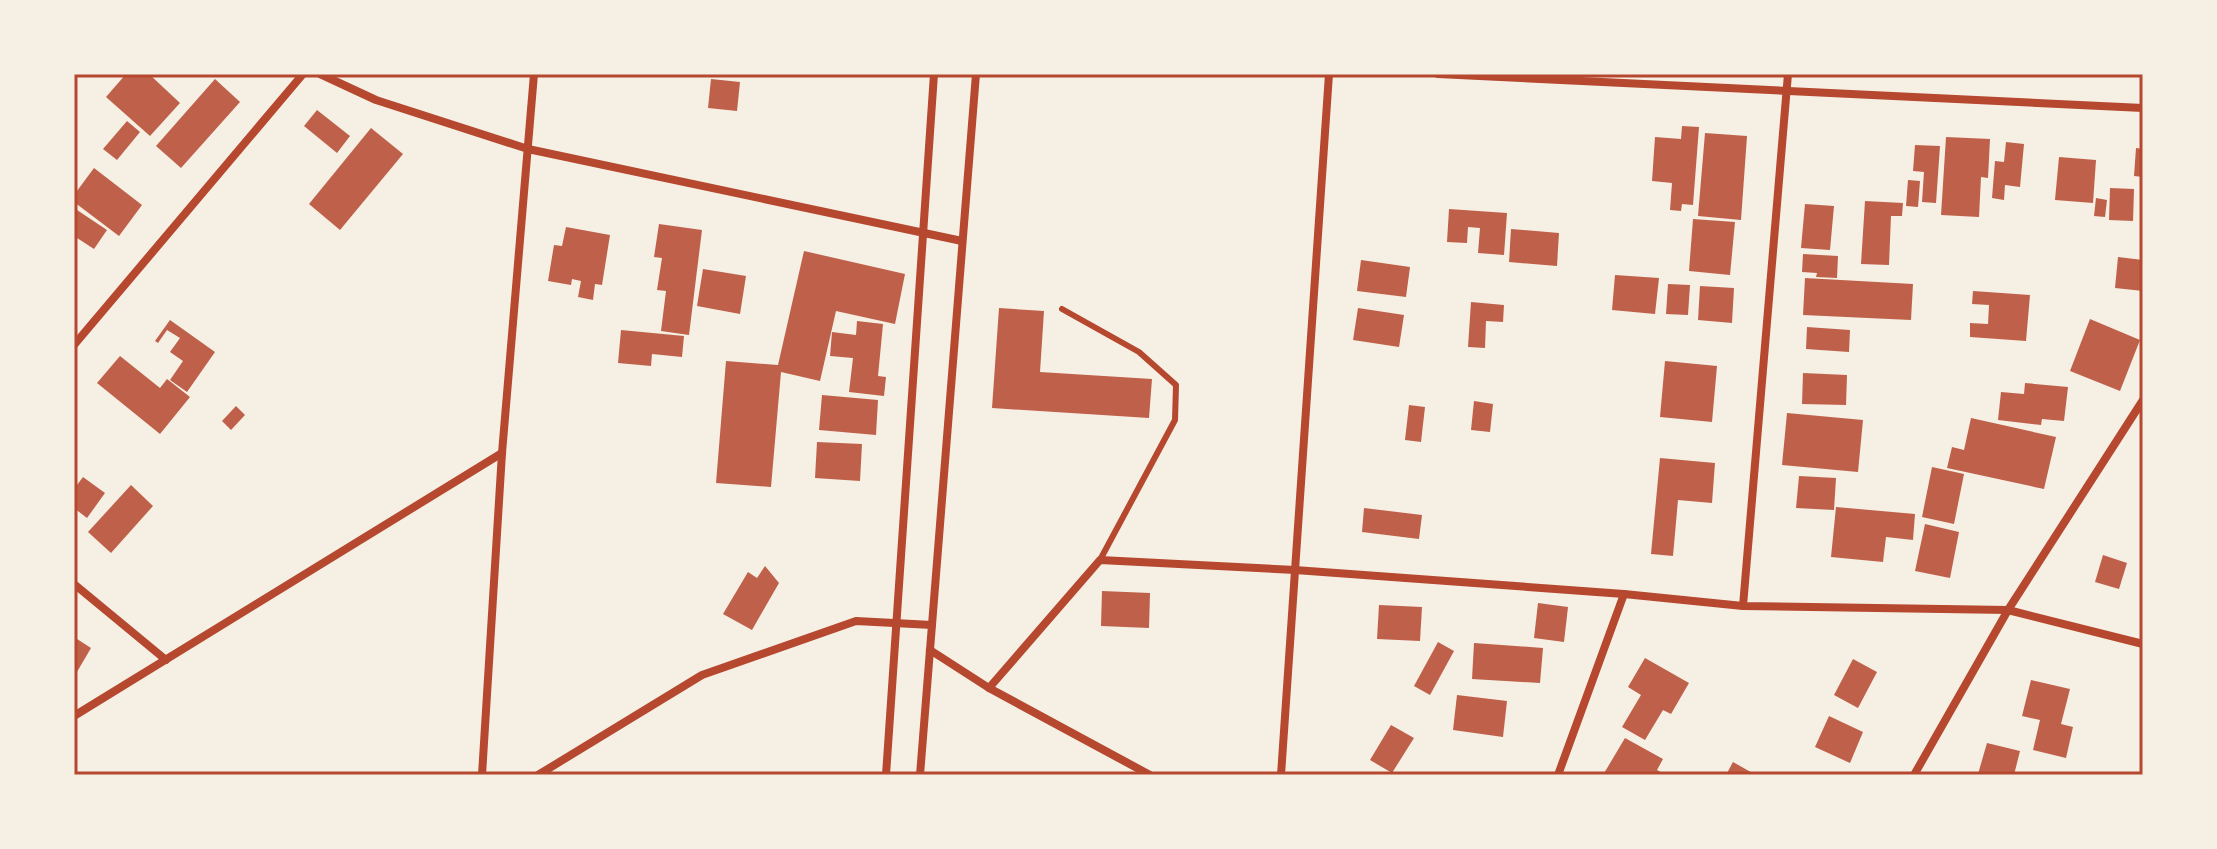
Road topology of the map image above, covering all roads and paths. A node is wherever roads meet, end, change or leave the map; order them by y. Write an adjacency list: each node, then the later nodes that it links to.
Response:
1 (303, 74): 15 (street)
2 (320, 74): 11 (street)
3 (534, 74): 11 (street)
4 (934, 74): 12 (street)
5 (976, 74): 13 (street)
6 (1329, 74): 19 (street)
7 (1438, 74): 9 (street)
8 (1788, 74): 9 (street)
9 (1787, 92): 10 (street); 22 (street)
10 (2143, 108)
11 (528, 149): 12 (street); 17 (street)
12 (923, 232): 13 (street); 24 (street)
13 (962, 241): 25 (street)
14 (1062, 309): 18 (lane)
15 (74, 345)
16 (2143, 400): 23 (street)
17 (502, 453): 28 (street); 31 (street)
18 (1100, 560): 19 (street); 29 (street)
19 (1295, 570): 21 (street); 36 (street)
20 (74, 584): 28 (street)
21 (1624, 594): 22 (street); 37 (street)
22 (1743, 606): 23 (street)
23 (2008, 610): 26 (street); 38 (street)
24 (896, 623): 25 (street); 32 (street); 33 (street)
25 (932, 625): 27 (street)
26 (2143, 644)
27 (930, 650): 29 (street); 34 (street)
28 (166, 660): 30 (street)
29 (989, 688): 35 (street)
30 (74, 716)
31 (482, 775)
32 (538, 775)
33 (886, 775)
34 (920, 775)
35 (1150, 775)
36 (1281, 775)
37 (1558, 775)
38 (1914, 775)

